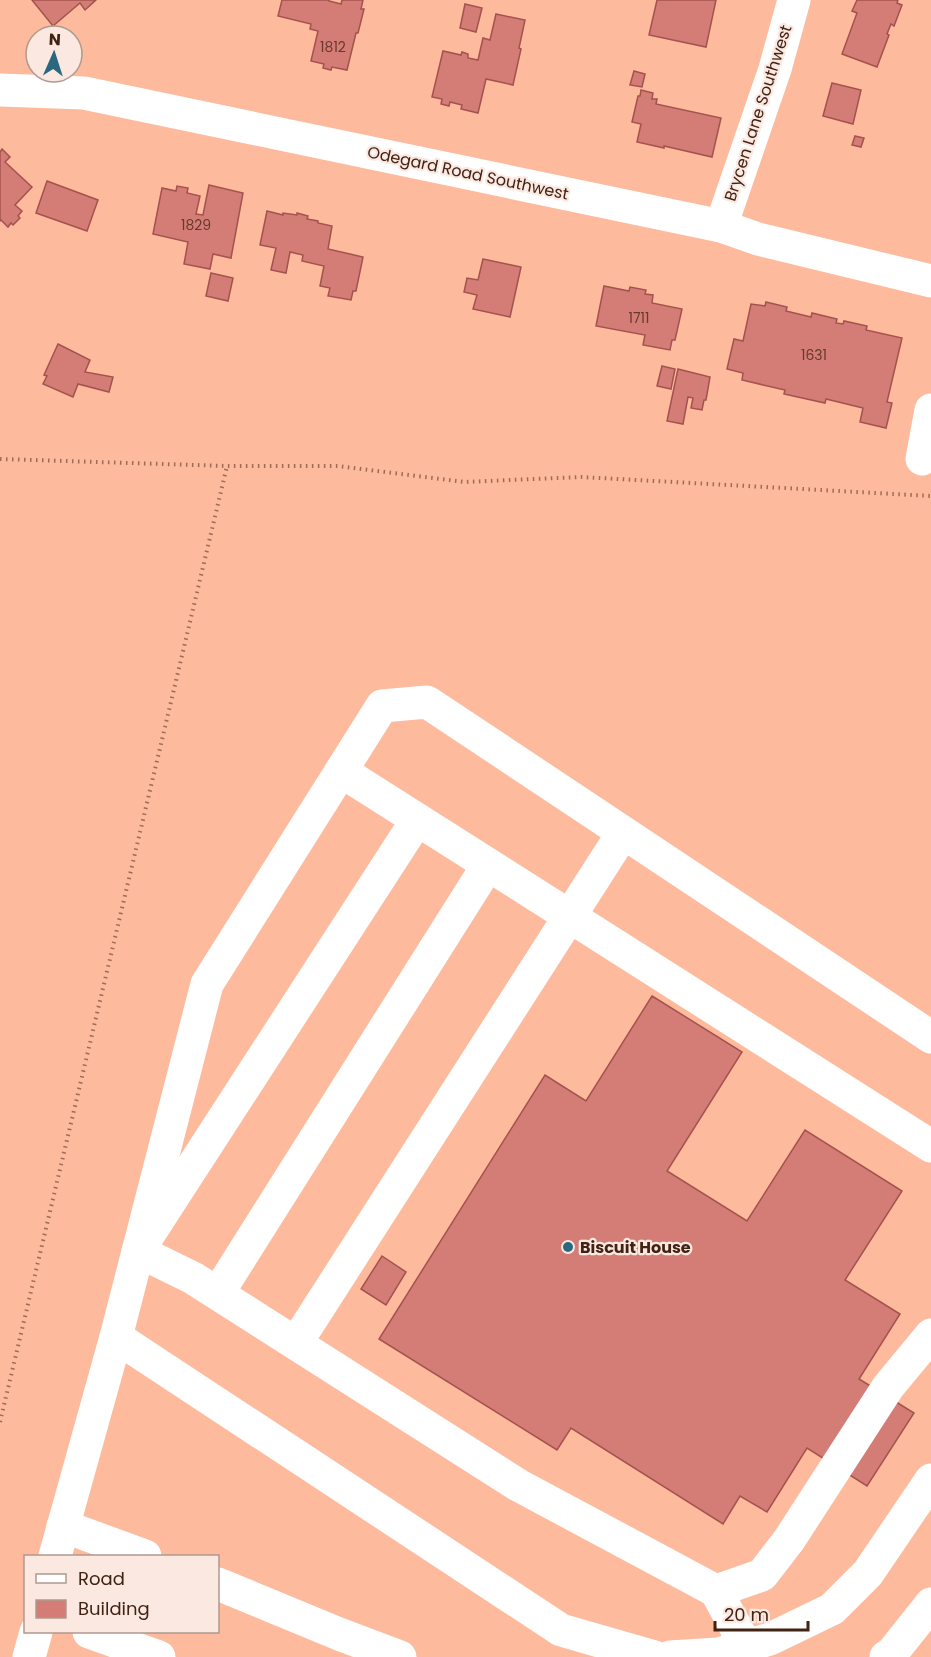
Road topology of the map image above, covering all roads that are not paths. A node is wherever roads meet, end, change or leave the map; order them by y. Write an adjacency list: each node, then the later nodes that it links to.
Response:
1 (794, 0): 3 (street, Brycen Lane Southwest)
2 (0, 90): 3 (street, Odegard Road Southwest)
3 (721, 226): 4 (street, Odegard Road Southwest)
4 (931, 281)
5 (931, 410): 6 (street)
6 (922, 459)
7 (341, 771): 8 (street); 9 (street); 14 (street)
8 (417, 820): 10 (street); 14 (street)
9 (624, 833): 11 (street); 12 (street)
10 (488, 865): 11 (street); 15 (street)
11 (570, 918): 13 (street); 18 (street)
12 (931, 1037)
13 (931, 1146)
14 (138, 1251): 15 (street); 17 (street)
15 (218, 1293): 18 (street)
16 (931, 1335): 23 (street)
17 (116, 1336): 20 (street); 31 (street)
18 (296, 1343): 23 (street)
19 (931, 1480): 27 (street)
20 (59, 1541): 21 (street)
21 (134, 1555)
22 (219, 1584): 30 (street)
23 (716, 1591): 27 (street)
24 (931, 1604): 33 (street)
25 (36, 1633): 28 (street)
26 (92, 1633): 29 (street)
27 (737, 1651): 32 (street)
28 (29, 1657)
29 (159, 1657)
30 (400, 1657)
31 (655, 1657)
32 (670, 1657)
33 (886, 1657)

